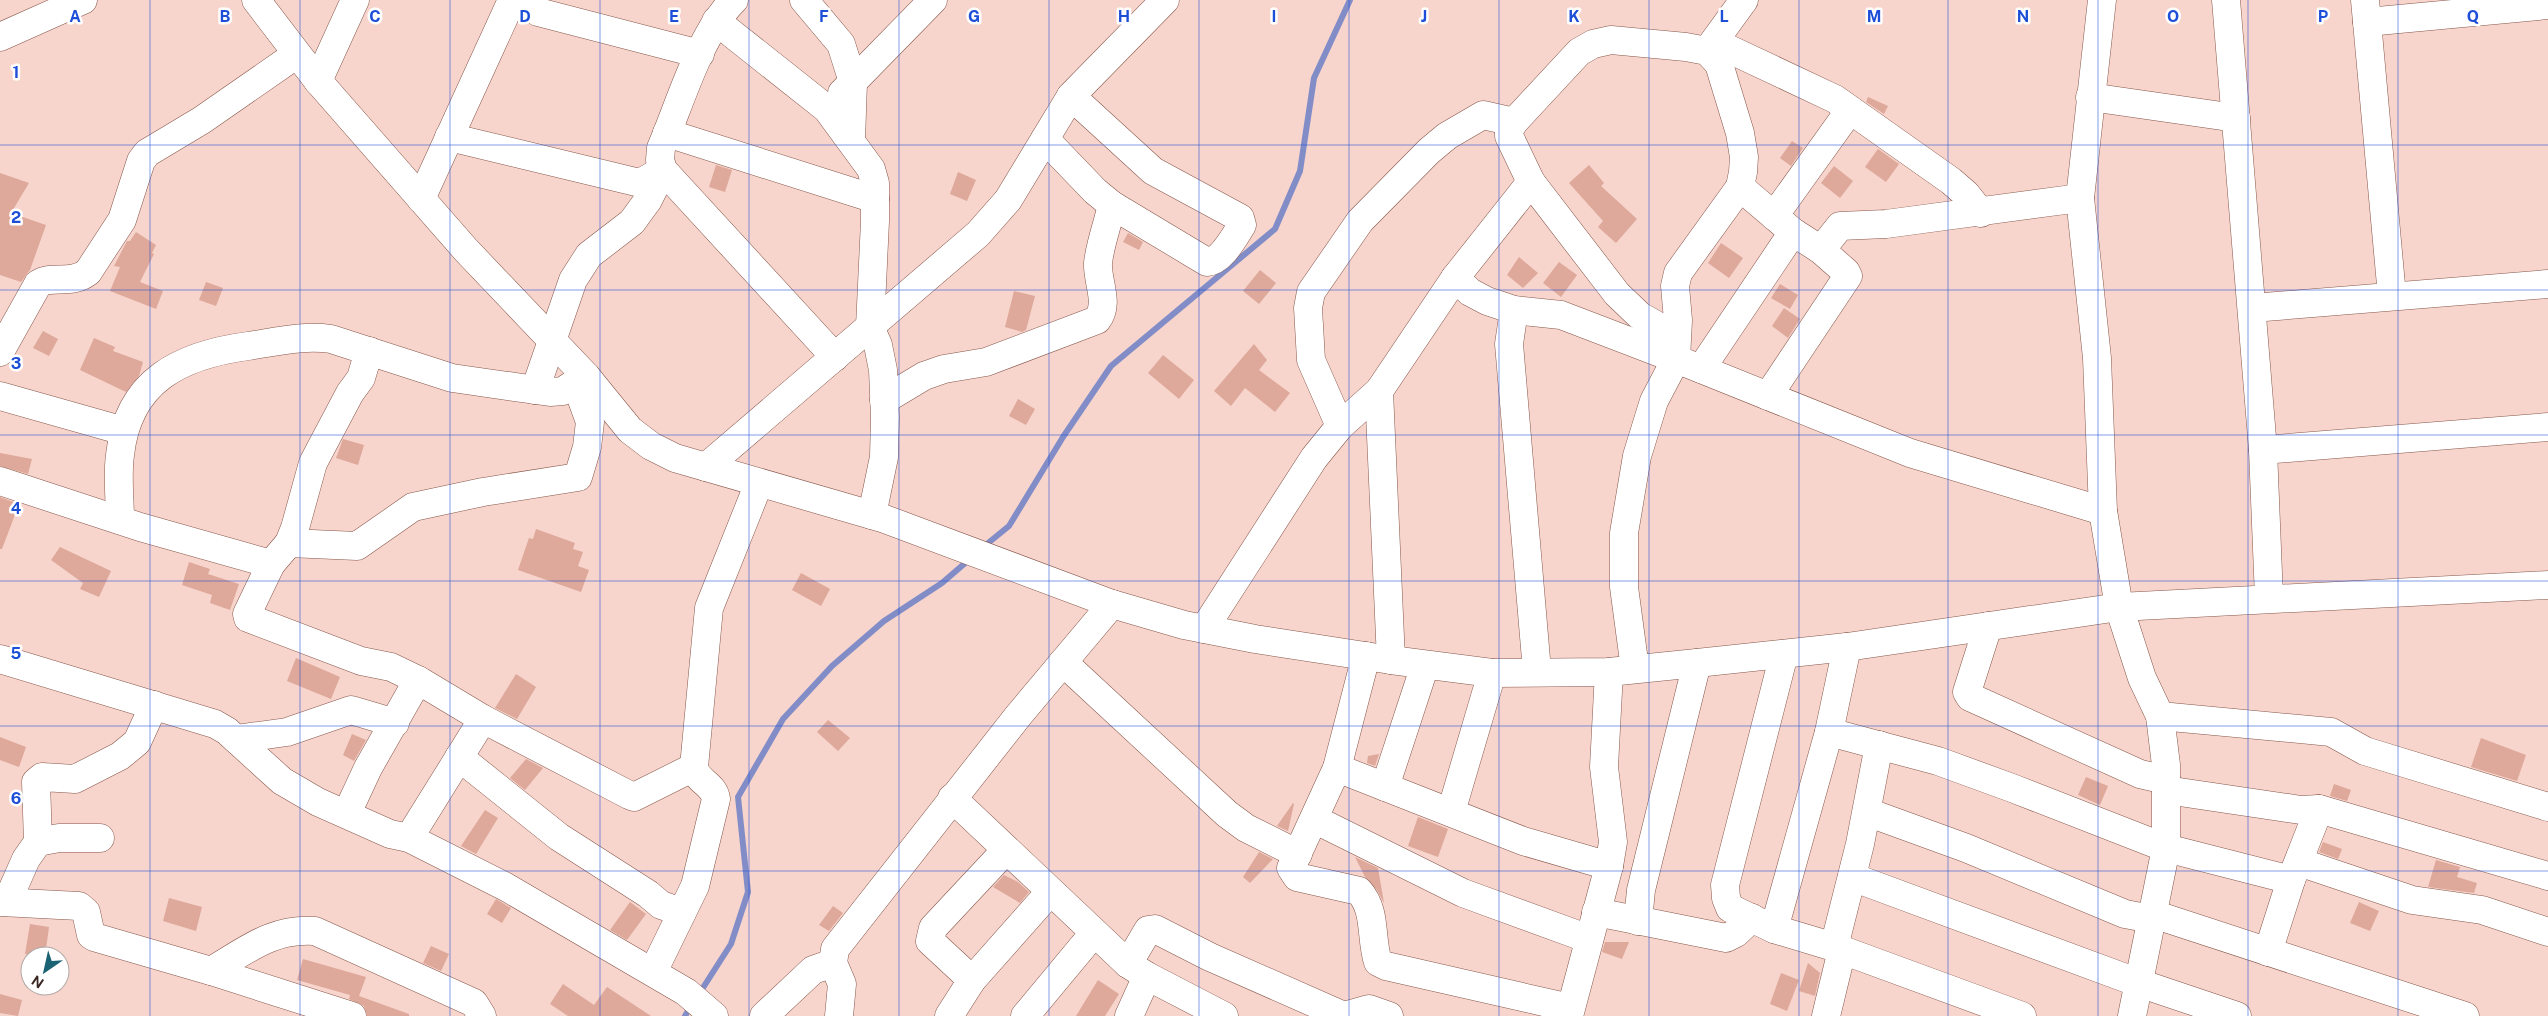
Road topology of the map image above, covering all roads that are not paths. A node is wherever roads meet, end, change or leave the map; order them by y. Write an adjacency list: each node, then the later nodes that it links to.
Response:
1 (83, 0): 16 (street)
2 (256, 0): 18 (street)
3 (355, 0): 20 (street)
4 (512, 0): 29 (street)
5 (520, 0): 19 (street)
6 (734, 0): 15 (street)
7 (804, 0): 21 (street)
8 (933, 0): 21 (street)
9 (1165, 0): 22 (street)
10 (1744, 0): 17 (street)
11 (2102, 0): 23 (street)
12 (2226, 0): 26 (street)
13 (2548, 5): 14 (street)
14 (2366, 11): 44 (street)
15 (716, 21): 19 (street); 24 (street)
16 (0, 37)
17 (1710, 47): 25 (street); 27 (street); 34 (street)
18 (297, 54): 20 (street); 50 (street)
19 (700, 54): 28 (street)
20 (318, 81): 36 (street)
21 (853, 82): 24 (street); 31 (street)
22 (1071, 96): 30 (street); 38 (street)
23 (2090, 97): 26 (street); 35 (street)
24 (827, 109): 31 (street)
25 (1850, 110): 39 (street); 40 (street)
26 (2236, 118): 45 (street)
27 (1514, 122): 33 (street); 60 (street)
28 (667, 133): 32 (street); 37 (street)
29 (449, 137): 32 (street); 36 (street)
30 (1046, 139): 38 (street); 47 (street)
31 (851, 141): 37 (street)
32 (663, 170): 48 (street); 52 (street)
33 (1531, 182): 42 (street); 49 (street)
34 (1740, 187): 40 (street); 49 (street)
35 (2080, 198): 39 (street); 67 (street)
36 (421, 199): 48 (street)
37 (875, 199): 47 (street)
38 (1112, 205): 59 (street)
39 (1980, 213): 41 (street)
40 (1783, 224): 41 (street); 53 (street)
41 (1821, 250): 58 (street)
42 (1455, 278): 46 (street); 56 (street)
43 (2548, 284): 44 (street)
44 (2392, 296): 45 (street)
45 (2252, 308): 63 (street)
46 (1514, 310): 49 (street); 86 (street)
47 (870, 327): 52 (street); 59 (street)
48 (552, 340): 54 (street); 55 (street)
49 (1677, 348): 53 (street); 85 (street)
50 (0, 352)
51 (369, 352): 55 (street); 62 (street); 70 (street)
52 (834, 357): 64 (street)
53 (1701, 369): 58 (street)
54 (581, 380): 55 (street); 64 (street); 70 (street)
55 (535, 390)
56 (1379, 391): 60 (street); 80 (street)
57 (0, 396): 62 (street)
58 (1768, 396): 67 (street)
59 (884, 400): 68 (street)
60 (1340, 426): 77 (street)
61 (2548, 428): 63 (street)
62 (124, 431): 69 (street)
63 (2263, 450): 73 (street)
64 (706, 467): 66 (street)
65 (0, 482): 69 (street)
66 (759, 483): 68 (street); 97 (street)
67 (2103, 511): 75 (street)
68 (872, 515): 74 (street)
69 (120, 520): 71 (street)
70 (288, 543): 71 (street)
71 (271, 564): 88 (street)
72 (2548, 585): 73 (street)
73 (2268, 598): 75 (street)
74 (1112, 604): 77 (street); 82 (street)
75 (2119, 607): 76 (street); 90 (street)
76 (1988, 626): 78 (street); 99 (street)
77 (1204, 629): 80 (street)
78 (1847, 647): 79 (street); 93 (street)
79 (1784, 654): 83 (street); 124 (street)
80 (1379, 658): 84 (street); 98 (street)
81 (0, 659): 89 (street)
82 (1063, 662): 101 (street); 113 (street)
83 (1697, 663): 85 (street); 123 (street)
84 (1425, 665): 87 (street); 100 (street)
85 (1622, 670): 86 (street); 114 (street)
86 (1537, 671): 87 (street)
87 (1492, 673): 104 (street)
88 (418, 680): 91 (street); 92 (street)
89 (154, 705): 94 (street); 110 (street)
90 (2160, 716): 99 (street); 102 (street)
91 (483, 719): 96 (street); 97 (street)
92 (395, 723): 94 (street); 106 (street)
93 (1829, 732): 95 (street); 124 (street)
94 (236, 739): 106 (street)
95 (1879, 745): 105 (street); 111 (street)
96 (459, 757): 109 (street); 120 (street)
97 (694, 767): 120 (street)
98 (1337, 768): 100 (street); 107 (street)
99 (2166, 785): 103 (street); 111 (street)
100 (1385, 787): 104 (street)
101 (952, 798): 112 (street); 130 (street)
102 (2548, 807)
103 (2319, 809): 115 (street); 116 (street)
104 (1451, 812): 114 (street)
105 (1866, 812): 117 (street); 122 (street)
106 (347, 814): 109 (street)
107 (1314, 819): 113 (street); 127 (street)
108 (100, 838): 110 (street)
109 (410, 838): 133 (street)
110 (38, 842): 119 (street)
111 (2166, 848): 115 (street); 122 (street)
112 (1006, 850): 118 (street); 134 (street)
113 (1298, 854): 137 (street)
114 (1609, 866): 121 (street)
115 (2295, 871): 125 (street); 129 (street)
116 (2548, 876)
117 (1852, 877): 128 (street); 135 (street)
118 (1050, 892): 126 (street); 134 (street)
119 (4, 902): 132 (street)
120 (682, 912): 133 (street)
121 (1596, 912): 123 (street); 127 (street)
122 (2153, 914): 129 (street); 135 (street)
123 (1638, 921): 124 (street)
124 (1763, 923): 128 (street)
125 (2548, 932)
126 (1094, 933): 131 (street); 143 (street)
127 (1589, 939): 137 (street)
128 (1838, 949): 147 (street); 148 (street)
129 (2268, 952): 151 (street)
130 (833, 963): 140 (street); 141 (street)
131 (1137, 970): 144 (street); 145 (street); 146 (street)
132 (211, 971): 138 (street); 139 (street)
133 (654, 972): 136 (street)
134 (972, 980): 142 (street)
135 (2139, 983): 149 (street); 150 (street)
136 (702, 1006)
137 (1570, 1012)
138 (352, 1016)
139 (482, 1016)
140 (764, 1016)
141 (839, 1016)
142 (949, 1016)
143 (1025, 1016)
144 (1129, 1016)
145 (1224, 1016)
146 (1389, 1016)
147 (1826, 1016)
148 (2022, 1016)
149 (2132, 1016)
150 (2237, 1016)
151 (2465, 1016)

